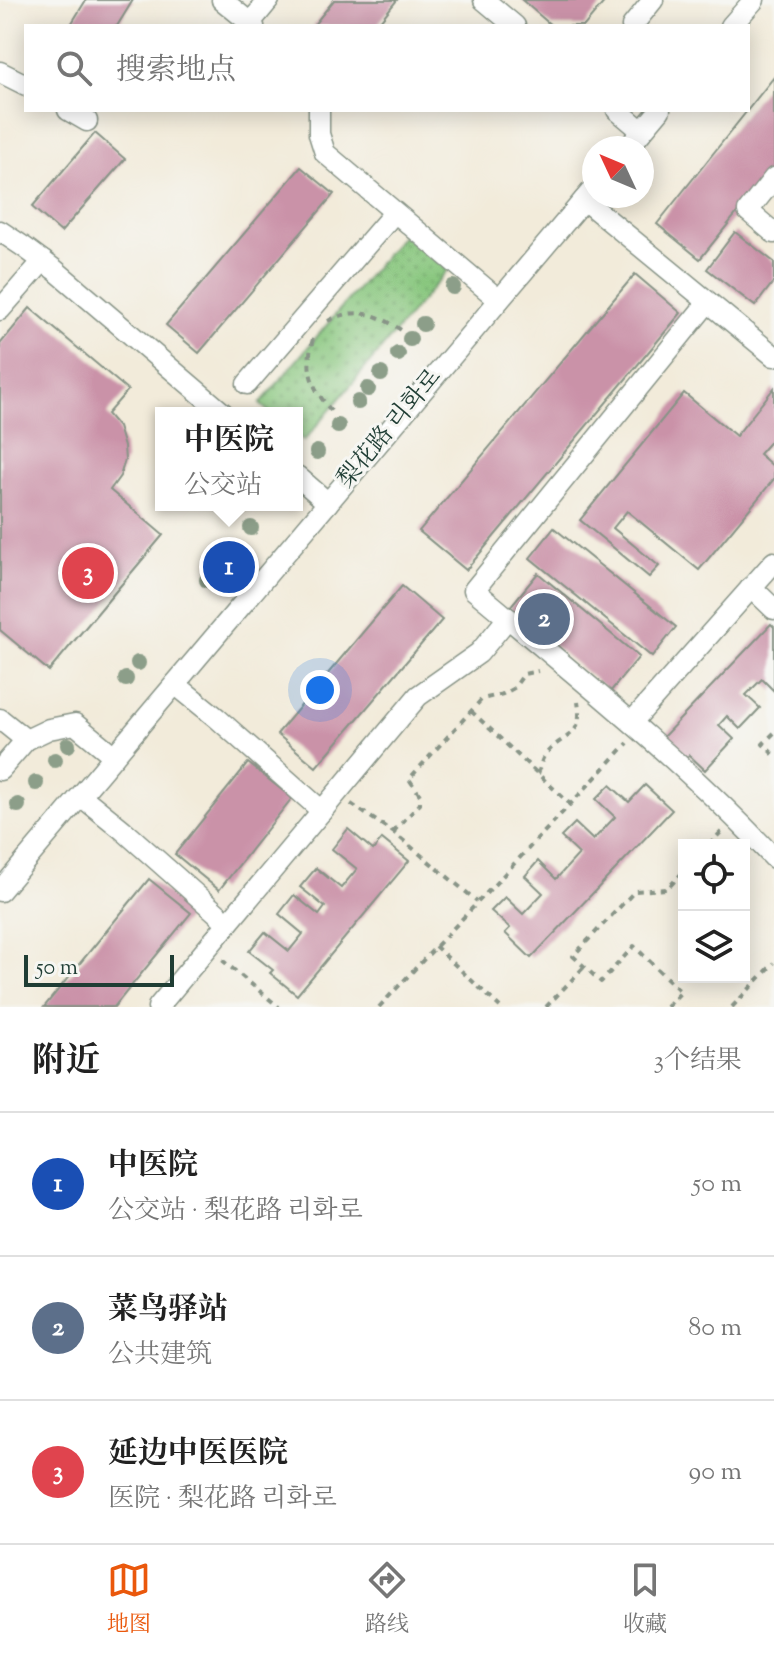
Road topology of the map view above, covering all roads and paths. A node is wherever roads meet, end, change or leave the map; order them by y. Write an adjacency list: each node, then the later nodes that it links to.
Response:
1 (222, 0): 6 (street)
2 (269, 0): 7 (street)
3 (484, 0): 8 (street)
4 (653, 0): 9 (street)
5 (754, 0): 10 (street)
6 (251, 24)
7 (253, 24)
8 (513, 24)
9 (634, 24)
10 (733, 24)
11 (0, 72): 12 (street)
12 (24, 84)
13 (71, 112): 17 (street)
14 (319, 112): 23 (street)
15 (619, 112): 18 (street)
16 (658, 112): 18 (street)
17 (87, 121)
18 (642, 131): 19 (street)
19 (638, 136)
20 (774, 178): 25 (street)
21 (582, 202): 28 (street, 梨花路 리화로)
22 (604, 208): 29 (street)
23 (394, 213): 28 (street); 34 (street)
24 (0, 231): 26 (street)
25 (774, 233)
26 (43, 261): 27 (street); 35 (street)
27 (4, 297)
28 (499, 300): 38 (street, 梨花路 리화로)
29 (708, 302): 33 (street); 42 (street)
30 (323, 323): 31 (path)
31 (404, 332)
32 (314, 333): 36 (path)
33 (774, 356)
34 (247, 384)
35 (216, 407)
36 (333, 413)
37 (303, 481): 38 (street)
38 (328, 503): 44 (street, 梨花路 리화로)
39 (774, 562): 40 (street)
40 (751, 587): 41 (street); 48 (street)
41 (774, 609)
42 (508, 618): 48 (street); 55 (street)
43 (548, 671): 46 (path)
44 (175, 684): 52 (street, 梨花路 리화로); 58 (street)
45 (572, 693): 54 (path)
46 (471, 711): 54 (path); 59 (path)
47 (0, 719): 50 (street)
48 (636, 726): 57 (path); 60 (street)
49 (774, 733): 51 (path)
50 (26, 740): 52 (street); 53 (street)
51 (774, 755)
52 (114, 756): 56 (street, 梨花路 리화로)
53 (0, 770)
54 (538, 774): 57 (path)
55 (336, 794): 58 (street); 59 (path)
56 (81, 796): 62 (street, 梨花路 리화로); 64 (street)
57 (570, 804): 63 (path)
58 (322, 811): 64 (street)
59 (393, 832): 63 (path)
60 (774, 858)
61 (678, 877): 68 (path)
62 (0, 891)
63 (477, 902): 65 (path)
64 (228, 923): 66 (street)
65 (435, 946): 71 (path); 72 (path)
66 (207, 948): 69 (street); 70 (path)
67 (774, 963): 75 (path)
68 (584, 967): 73 (path); 74 (path)
69 (158, 1007)
70 (279, 1007)
71 (379, 1007)
72 (500, 1007)
73 (546, 1007)
74 (667, 1007)
75 (732, 1007)

